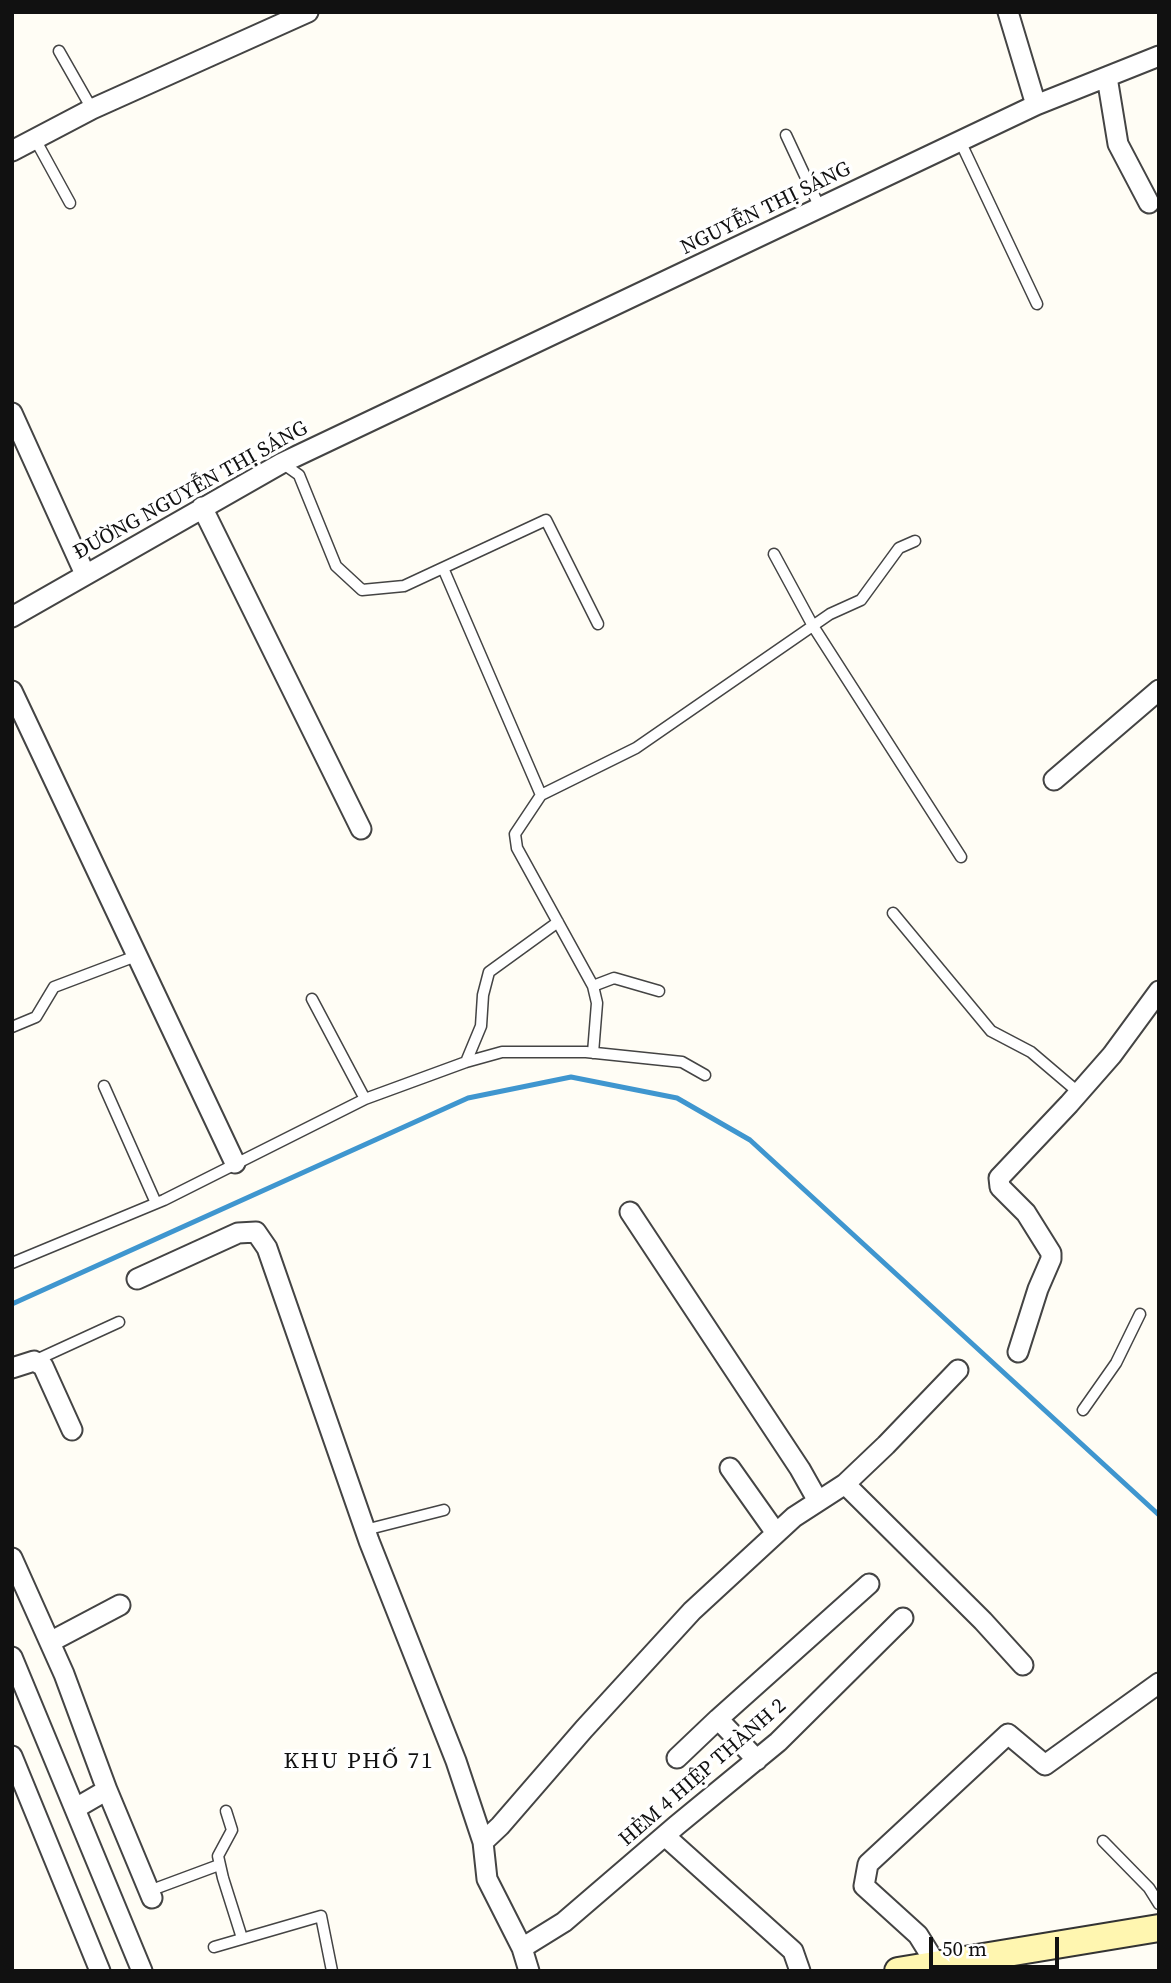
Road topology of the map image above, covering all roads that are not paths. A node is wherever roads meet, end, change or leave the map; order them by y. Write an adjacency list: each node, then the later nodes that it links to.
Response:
1 (308, 12): 7 (street)
2 (1007, 12): 6 (street)
3 (59, 51): 7 (lane)
4 (1159, 56): 5 (street, NGUYỄN THỊ SÁNG)
5 (1107, 77): 6 (street, NGUYỄN THỊ SÁNG); 13 (street)
6 (1036, 105): 10 (street, NGUYỄN THỊ SÁNG)
7 (92, 109): 9 (street)
8 (786, 135): 14 (lane)
9 (35, 139): 11 (street); 12 (lane)
10 (960, 141): 14 (street, NGUYỄN THỊ SÁNG); 15 (lane)
11 (12, 150)
12 (70, 203)
13 (1149, 203)
14 (820, 208): 16 (street, NGUYỄN THỊ SÁNG)
15 (1037, 304)
16 (395, 410): 18 (street, ĐƯỜNG NGUYỄN THỊ SÁNG)
17 (12, 413): 23 (street)
18 (282, 463): 19 (street, ĐƯỜNG NGUYỄN THỊ SÁNG); 22 (lane)
19 (202, 507): 23 (street, ĐƯỜNG NGUYỄN THỊ SÁNG); 31 (street)
20 (915, 541): 26 (lane)
21 (774, 554): 26 (lane)
22 (443, 568): 25 (lane); 30 (lane)
23 (85, 574): 24 (street, ĐƯỜNG NGUYỄN THỊ SÁNG)
24 (12, 617)
25 (598, 624)
26 (813, 626): 30 (lane); 32 (lane)
27 (1159, 690): 29 (street)
28 (12, 691): 35 (street)
29 (1054, 780)
30 (541, 795): 34 (lane)
31 (361, 829)
32 (961, 857)
33 (893, 913): 45 (lane)
34 (558, 922): 36 (lane); 42 (lane)
35 (136, 956): 40 (lane); 47 (street)
36 (593, 986): 37 (lane); 41 (lane)
37 (659, 991)
38 (1159, 991): 45 (street)
39 (312, 999): 46 (lane)
40 (12, 1027)
41 (593, 1053): 42 (lane); 43 (lane)
42 (466, 1062): 46 (lane)
43 (705, 1075)
44 (104, 1086): 48 (lane)
45 (1078, 1092): 54 (street)
46 (365, 1099): 47 (lane)
47 (236, 1163): 48 (lane)
48 (156, 1203): 50 (lane)
49 (630, 1212): 62 (street)
50 (12, 1263)
51 (137, 1279): 64 (street)
52 (1140, 1314): 58 (lane)
53 (119, 1322): 55 (lane)
54 (1018, 1352)
55 (34, 1361): 56 (street); 59 (street)
56 (12, 1368)
57 (958, 1370): 61 (street)
58 (1083, 1410)
59 (72, 1430)
60 (730, 1468): 65 (street)
61 (845, 1484): 62 (street); 72 (street)
62 (818, 1501): 65 (street)
63 (444, 1510): 64 (lane)
64 (365, 1530): 83 (street)
65 (776, 1533): 83 (street)
66 (12, 1558): 70 (street)
67 (869, 1584): 74 (street)
68 (120, 1605): 70 (street)
69 (903, 1618): 77 (street, HẺM 4 HIỆP THÀNH 2)
70 (50, 1642): 78 (street)
71 (12, 1657): 79 (street)
72 (1023, 1665)
73 (1159, 1683): 91 (street)
74 (719, 1719): 76 (street); 77 (street)
75 (12, 1756): 92 (street)
76 (677, 1758)
77 (757, 1760): 81 (street, HẺM 4 HIỆP THÀNH 2)
78 (107, 1790): 79 (street); 85 (street)
79 (76, 1808): 93 (street)
80 (226, 1811): 84 (lane)
81 (665, 1836): 90 (street, HẺM 4 HIỆP THÀNH 2); 96 (street)
82 (1102, 1841): 86 (lane)
83 (483, 1842): 90 (street)
84 (219, 1865): 85 (lane); 88 (lane)
85 (151, 1895)
86 (1159, 1904)
87 (1159, 1928): 91 (main road)
88 (242, 1938): 89 (lane); 94 (lane)
89 (214, 1947)
90 (522, 1948): 95 (street)
91 (936, 1964): 97 (main road)
92 (100, 1971)
93 (142, 1971)
94 (332, 1971)
95 (529, 1971)
96 (800, 1971)
97 (898, 1971)

